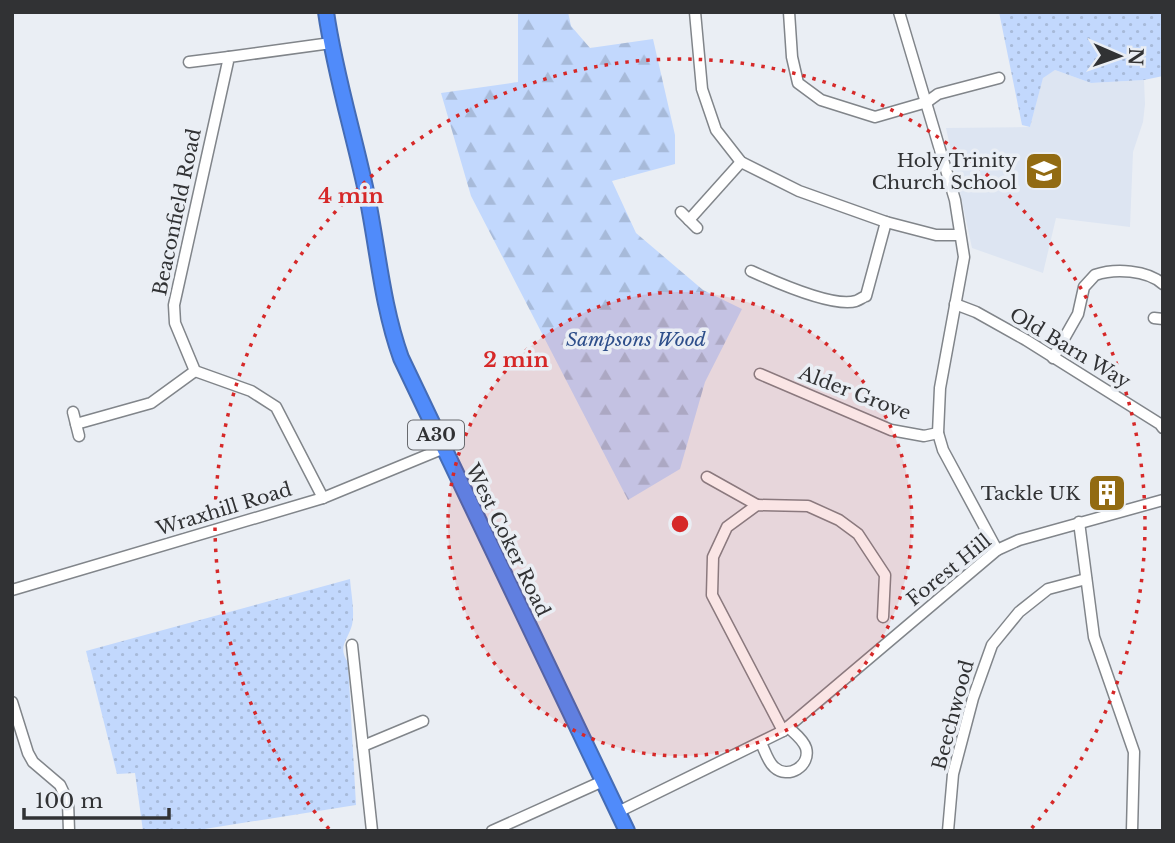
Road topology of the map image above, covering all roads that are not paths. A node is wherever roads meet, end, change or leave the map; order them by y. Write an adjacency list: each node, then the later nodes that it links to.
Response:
1 (327, 12): 5 (highway, West Coker Road / A30)
2 (695, 12): 10 (street)
3 (789, 12): 9 (street)
4 (900, 12): 9 (street)
5 (331, 43): 6 (street); 25 (highway, West Coker Road / A30)
6 (229, 57): 7 (street); 18 (street, Beaconfield Road)
7 (189, 62)
8 (999, 78): 9 (street)
9 (927, 102): 13 (street)
10 (741, 162): 11 (street); 12 (street)
11 (689, 220)
12 (886, 222): 13 (street); 14 (street)
13 (960, 236): 16 (street)
14 (751, 271)
15 (1163, 284): 17 (street)
16 (955, 304): 17 (street, Old Barn Way); 23 (street)
17 (1053, 358): 22 (street, Old Barn Way)
18 (195, 371): 21 (street); 27 (street)
19 (760, 374): 23 (street, Alder Grove)
20 (73, 412): 21 (street)
21 (76, 424): 24 (street)
22 (1163, 428)
23 (938, 433): 31 (street)
24 (79, 436)
25 (442, 449): 27 (street, Wraxhill Road); 41 (highway, West Coker Road / A30)
26 (707, 477): 29 (street)
27 (323, 498): 33 (street, Wraxhill Road)
28 (1163, 500): 30 (street, Forest Hill)
29 (757, 505): 34 (street); 38 (street)
30 (1079, 522): 31 (street, Forest Hill); 32 (street)
31 (997, 550): 38 (street, Forest Hill)
32 (1086, 579): 47 (street, Beechwood); 48 (street)
33 (12, 590)
34 (883, 617)
35 (352, 645): 40 (street)
36 (12, 702): 43 (street)
37 (423, 721): 40 (street)
38 (786, 729): 39 (street, Forest Hill); 39 (street)
39 (761, 743): 42 (street, Forest Hill)
40 (363, 746): 44 (street)
41 (603, 781): 42 (highway, West Coker Road / A30); 45 (street)
42 (618, 812): 46 (highway, West Coker Road / A30)
43 (69, 831)
44 (372, 831)
45 (492, 831)
46 (627, 831)
47 (948, 831)
48 (1132, 831)

